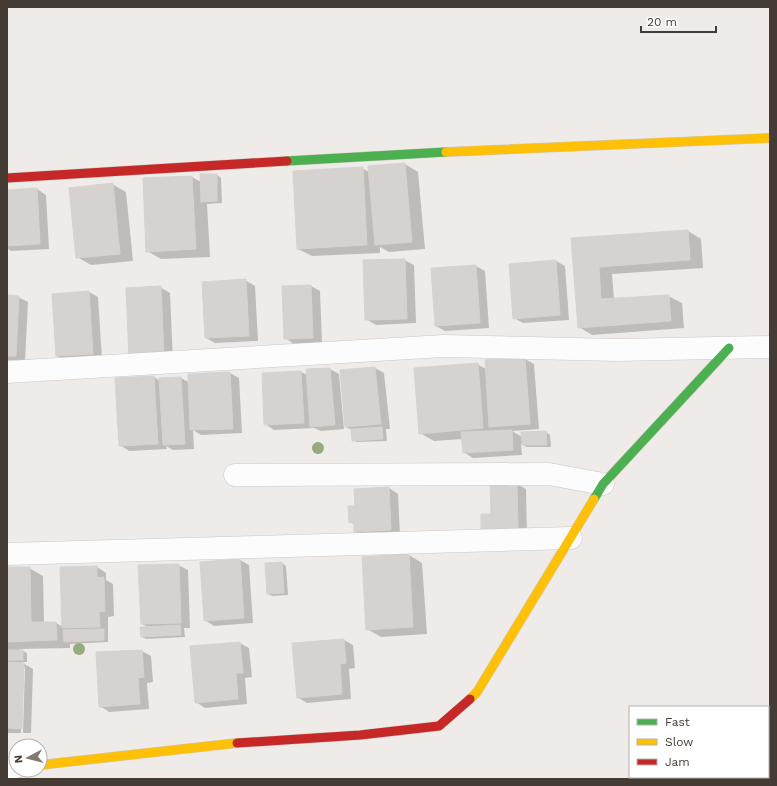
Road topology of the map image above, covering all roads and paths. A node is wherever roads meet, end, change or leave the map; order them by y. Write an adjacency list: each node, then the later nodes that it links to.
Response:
1 (770, 138): 2 (street)
2 (7, 178)
3 (770, 347): 4 (street)
4 (729, 348): 5 (street); 7 (street)
5 (7, 372)
6 (235, 475): 7 (street)
7 (603, 484): 8 (street)
8 (571, 538): 9 (street); 10 (street)
9 (7, 554)
10 (48, 763)

